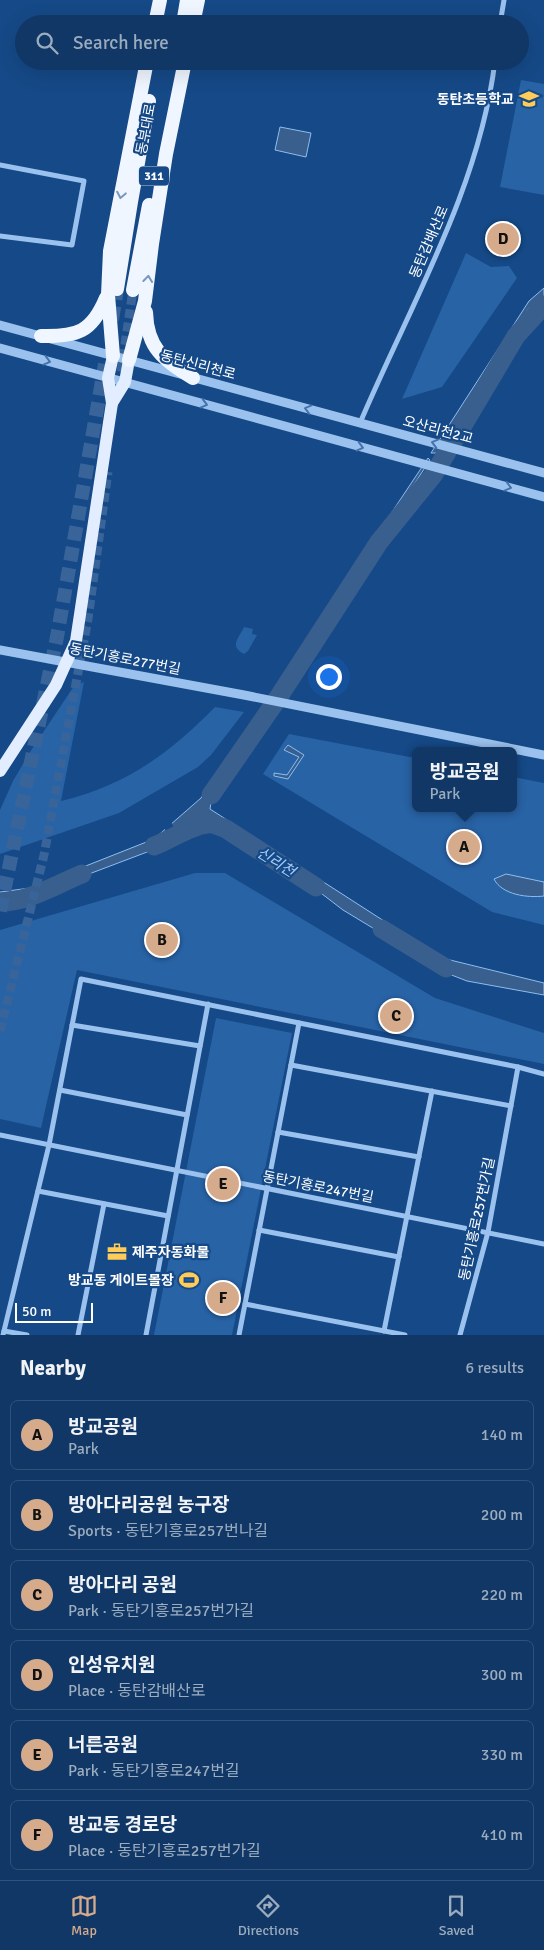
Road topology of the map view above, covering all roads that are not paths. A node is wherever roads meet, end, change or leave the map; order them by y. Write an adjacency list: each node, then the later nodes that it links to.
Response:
1 (160, 0): 6 (highway)
2 (167, 0): 7 (highway)
3 (187, 0): 8 (highway)
4 (198, 0): 9 (highway)
5 (504, 0): 10 (street)
6 (157, 15)
7 (164, 15)
8 (184, 15)
9 (195, 15)
10 (502, 15)
11 (145, 70): 19 (highway, one-way to 19)
12 (154, 70): 19 (highway, 동부대로 / 311)
13 (174, 70): 18 (highway, 동부대로 / 311)
14 (183, 70): 20 (highway, one-way to 14)
15 (494, 70): 30 (street, 동탄감배산로)
16 (0, 165): 17 (street)
17 (0, 236)
18 (132, 290)
19 (113, 292): 22 (highway); 24 (highway)
20 (145, 301): 25 (highway); 27 (highway)
21 (0, 325): 22 (street, 동탄신리천로)
22 (41, 336): 24 (street, 동탄신리천로)
23 (0, 348): 26 (street, one-way to 26)
24 (112, 356): 25 (street, 동탄신리천로); 26 (main road)
25 (130, 360): 27 (street, 동탄신리천로); 28 (main road)
26 (108, 378): 28 (street); 29 (main road)
27 (193, 378): 30 (street, 동탄신리천로, one-way to 27)
28 (124, 382): 29 (main road); 33 (street, one-way to 33)
29 (112, 403): 35 (main road)
30 (360, 423): 31 (street, 동탄신리천로)
31 (389, 431): 32 (street, 오산리천2교, one-way to 31)
32 (544, 473)
33 (544, 497)
34 (0, 650): 35 (street, 동탄기흥로277번길)
35 (67, 662): 36 (street, 동탄기흥로277번길); 39 (main road)
36 (504, 747)
37 (517, 750): 38 (street, 동탄기흥로277번길)
38 (544, 755)
39 (0, 771)
40 (208, 1004): 41 (street); 42 (street); 43 (street)
41 (299, 1023): 44 (street); 45 (street)
42 (72, 1025): 43 (street); 47 (street)
43 (200, 1046): 50 (street)
44 (291, 1065): 48 (street); 51 (street)
45 (518, 1067): 46 (street); 49 (street, 동탄기흥로257번가길)
46 (544, 1074)
47 (60, 1090): 50 (street); 53 (street)
48 (432, 1091): 49 (street); 54 (street)
49 (511, 1106): 62 (street, 동탄기흥로257번가길)
50 (187, 1115): 55 (street)
51 (278, 1132): 54 (street); 56 (street)
52 (0, 1135): 53 (street, 동탄기흥로247번길)
53 (49, 1145): 55 (street, 동탄기흥로247번길); 57 (street)
54 (419, 1157): 60 (street)
55 (176, 1170): 56 (street, 동탄기흥로247번길); 59 (street)
56 (267, 1188): 60 (street, 동탄기흥로247번길); 61 (street)
57 (38, 1191): 58 (street); 67 (street)
58 (104, 1204): 59 (street); 69 (street)
59 (168, 1216): 70 (street)
60 (407, 1216): 62 (street, 동탄기흥로247번길); 64 (street)
61 (259, 1230): 64 (street); 65 (street)
62 (488, 1232): 63 (street, 동탄기흥로247번길); 73 (street, 동탄기흥로257번가길)
63 (544, 1244)
64 (399, 1257): 66 (street)
65 (245, 1304): 66 (street); 71 (street)
66 (384, 1331): 72 (street)
67 (3, 1333): 68 (street)
68 (27, 1335)
69 (78, 1335)
70 (146, 1335)
71 (239, 1335)
72 (405, 1335)
73 (460, 1335)

